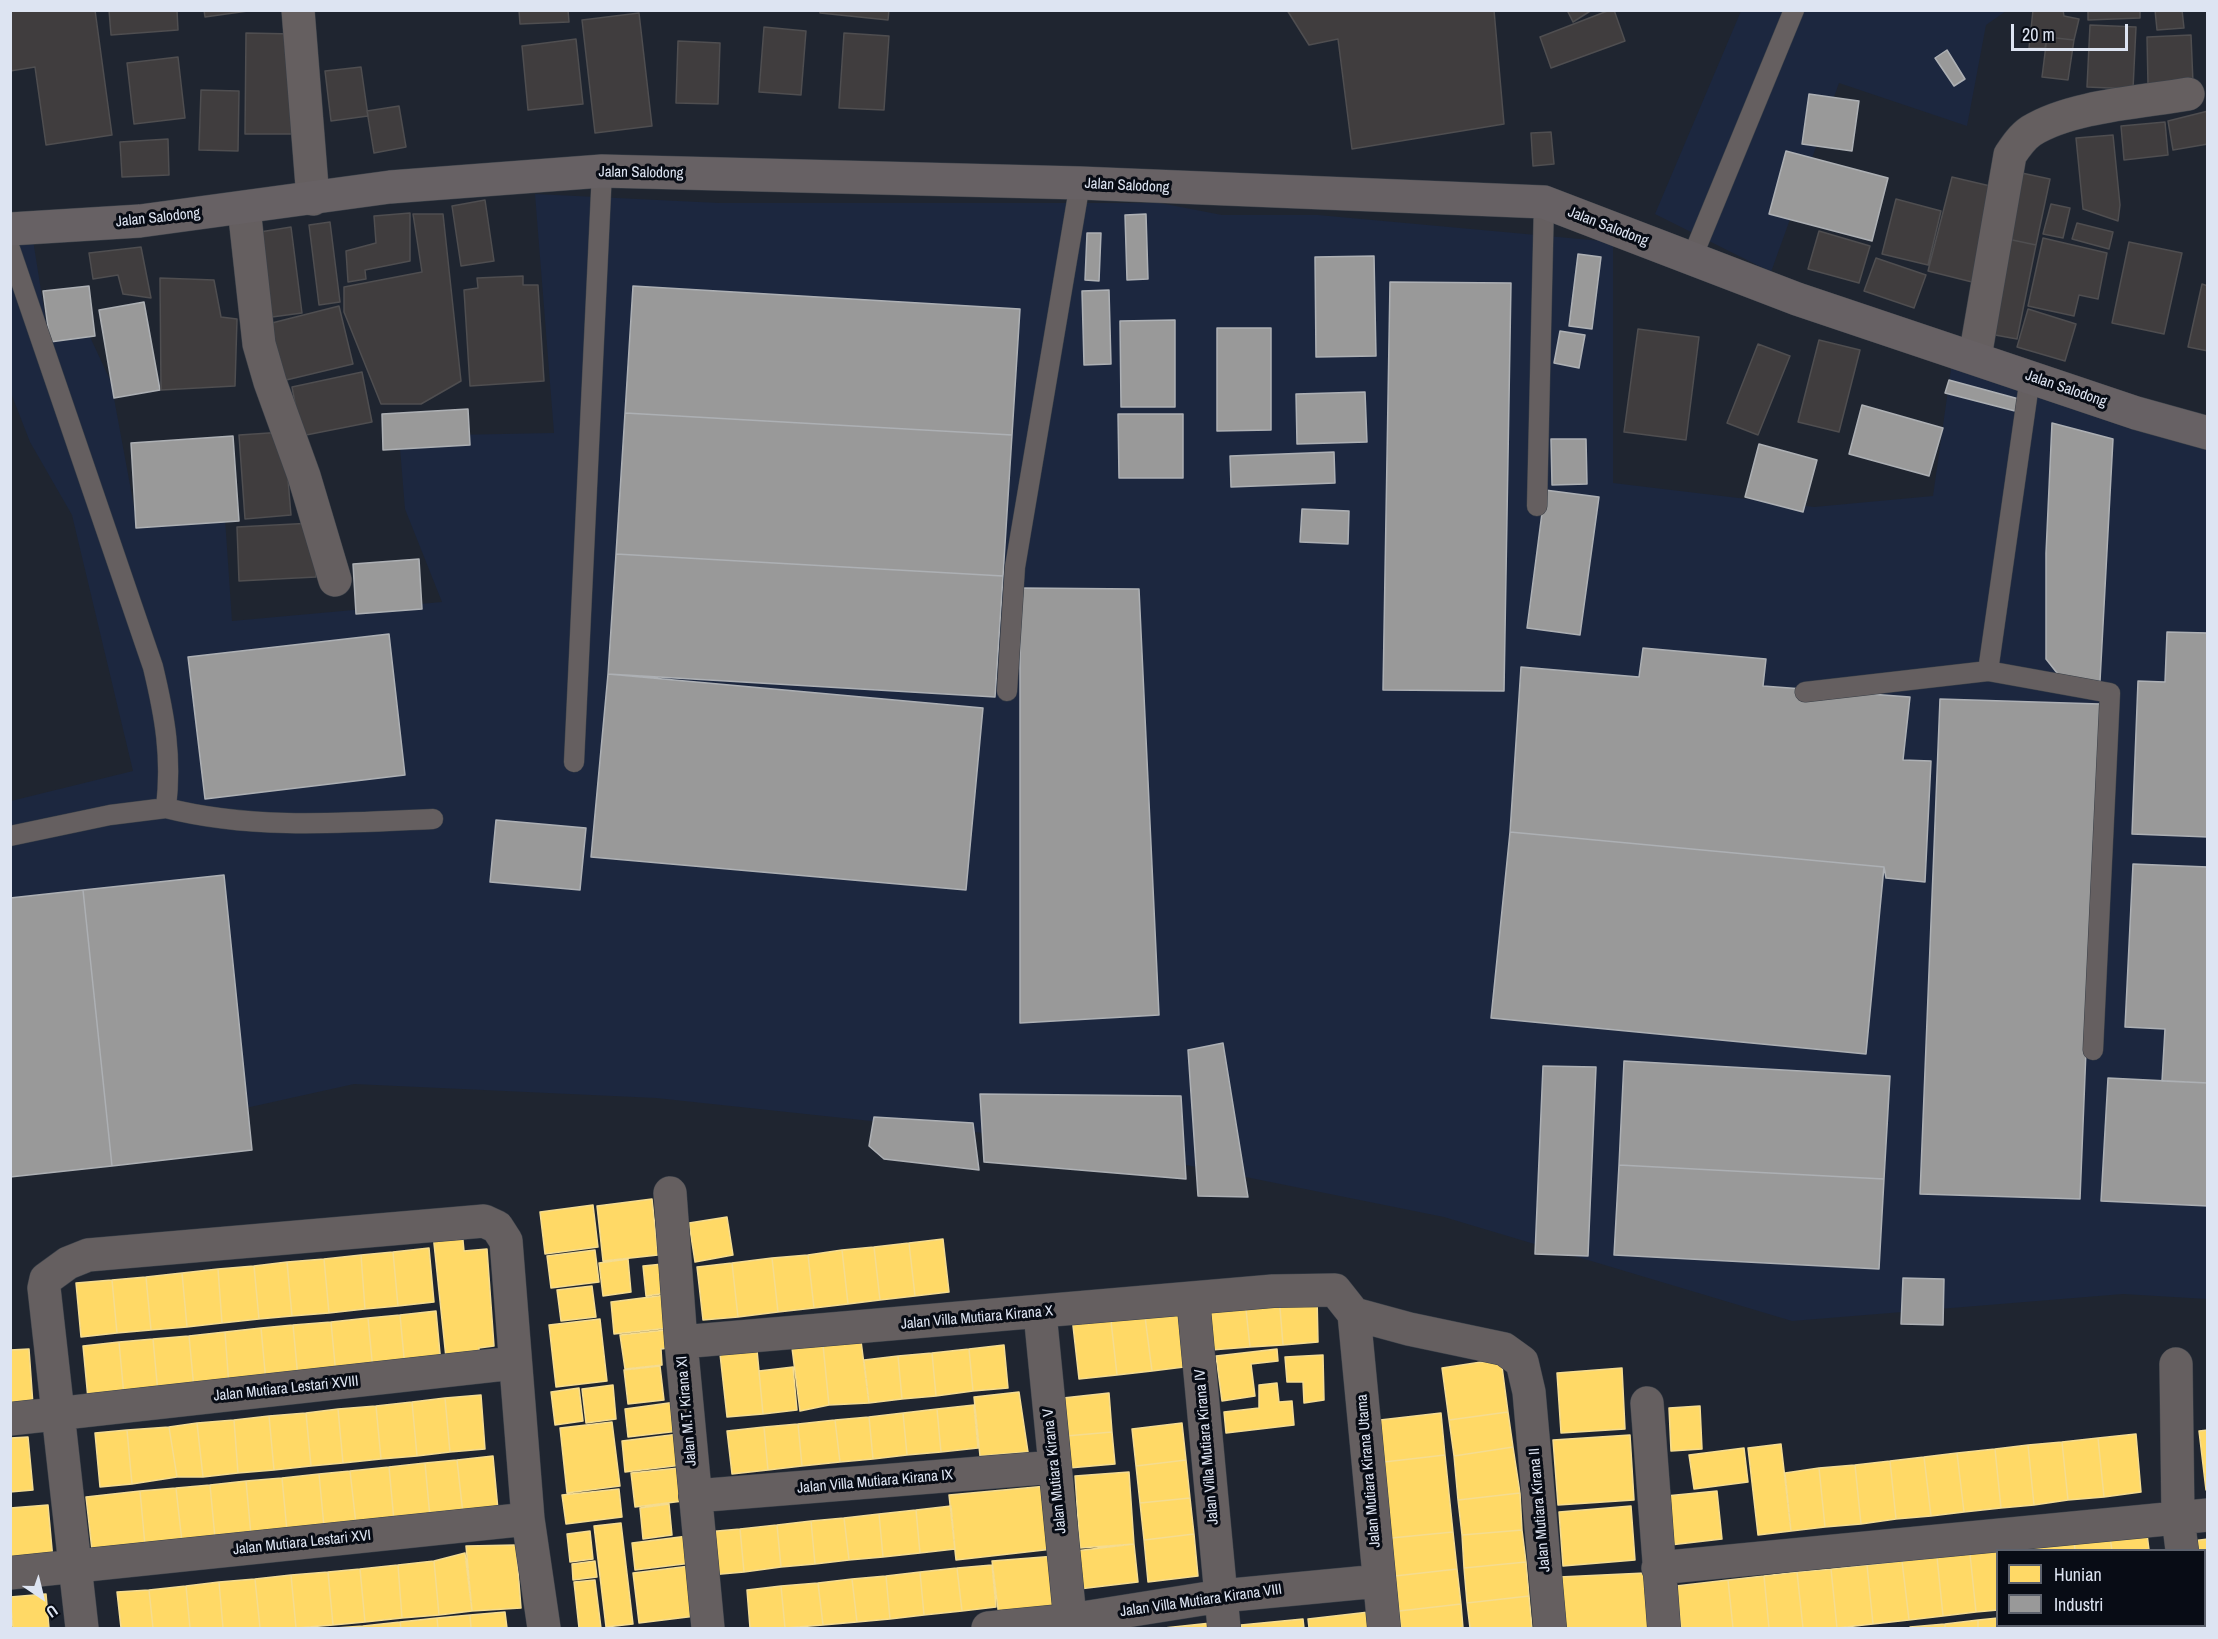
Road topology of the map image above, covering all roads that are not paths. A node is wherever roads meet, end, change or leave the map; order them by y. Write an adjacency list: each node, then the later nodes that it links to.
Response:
1 (298, 10): 6 (street)
2 (1794, 10): 11 (lane)
3 (2188, 94): 12 (street)
4 (602, 171): 5 (street, Jalan Salodong); 6 (street, Jalan Salodong); 20 (lane)
5 (1080, 183): 7 (street, Jalan Salodong); 18 (lane)
6 (313, 199): 8 (street, Jalan Salodong)
7 (1544, 202): 11 (street, Jalan Salodong); 15 (lane)
8 (244, 208): 9 (street, Jalan Salodong); 16 (street)
9 (10, 229)
10 (10, 249): 21 (lane)
11 (1691, 260): 12 (street, Jalan Salodong)
12 (1976, 357): 13 (street, Jalan Salodong)
13 (2030, 377): 14 (street, Jalan Salodong); 17 (lane)
14 (2208, 433)
15 (1537, 506)
16 (335, 580)
17 (1988, 671): 19 (lane); 24 (lane)
18 (1007, 691)
19 (1805, 692)
20 (574, 762)
21 (166, 808): 22 (lane); 23 (lane)
22 (433, 819)
23 (10, 836)
24 (2093, 1050)
25 (670, 1192): 29 (street, Jalan M.T. Kirana XI)
26 (1193, 1298): 27 (street, Jalan Villa Mutiara Kirana X); 28 (street, Jalan Villa Mutiara Kirana X); 44 (street, Jalan Villa Mutiara Kirana IV)
27 (1040, 1313): 29 (street, Jalan Villa Mutiara Kirana X); 35 (street, Jalan Mutiara Kirana V)
28 (1354, 1314): 43 (street, Jalan Mutiara Kirana Utama); 52 (street, Jalan Mutiara Kirana II)
29 (681, 1342): 36 (street, Jalan M.T. Kirana XI)
30 (514, 1363): 33 (street, Jalan Mutiara Lestari XVIII); 33 (street); 38 (street)
31 (2176, 1364): 37 (street)
32 (1647, 1403): 41 (street)
33 (57, 1414): 34 (street, Jalan Mutiara Lestari XVIII); 40 (street)
34 (10, 1419)
35 (1055, 1467): 36 (street, Jalan Villa Mutiara Kirana IX); 45 (street, Jalan Mutiara Kirana V)
36 (694, 1496): 48 (street, Jalan M.T. Kirana XI)
37 (2193, 1517): 39 (street); 41 (street)
38 (528, 1518): 40 (street, Jalan Mutiara Lestari XVI); 47 (street)
39 (2183, 1549)
40 (76, 1567): 42 (street, Jalan Mutiara Lestari XVI); 46 (street)
41 (1658, 1568): 53 (street)
42 (10, 1573)
43 (1379, 1581): 44 (street, Jalan Villa Mutiara Kirana VIII); 51 (street, Jalan Mutiara Kirana Utama)
44 (1221, 1596): 45 (street, Jalan Villa Mutiara Kirana VIII); 50 (street, Jalan Villa Mutiara Kirana IV)
45 (1071, 1624): 49 (street, Jalan Villa Mutiara Kirana VIII)
46 (82, 1629)
47 (544, 1629)
48 (708, 1629)
49 (988, 1629)
50 (1224, 1629)
51 (1384, 1629)
52 (1550, 1629)
53 (1664, 1629)

